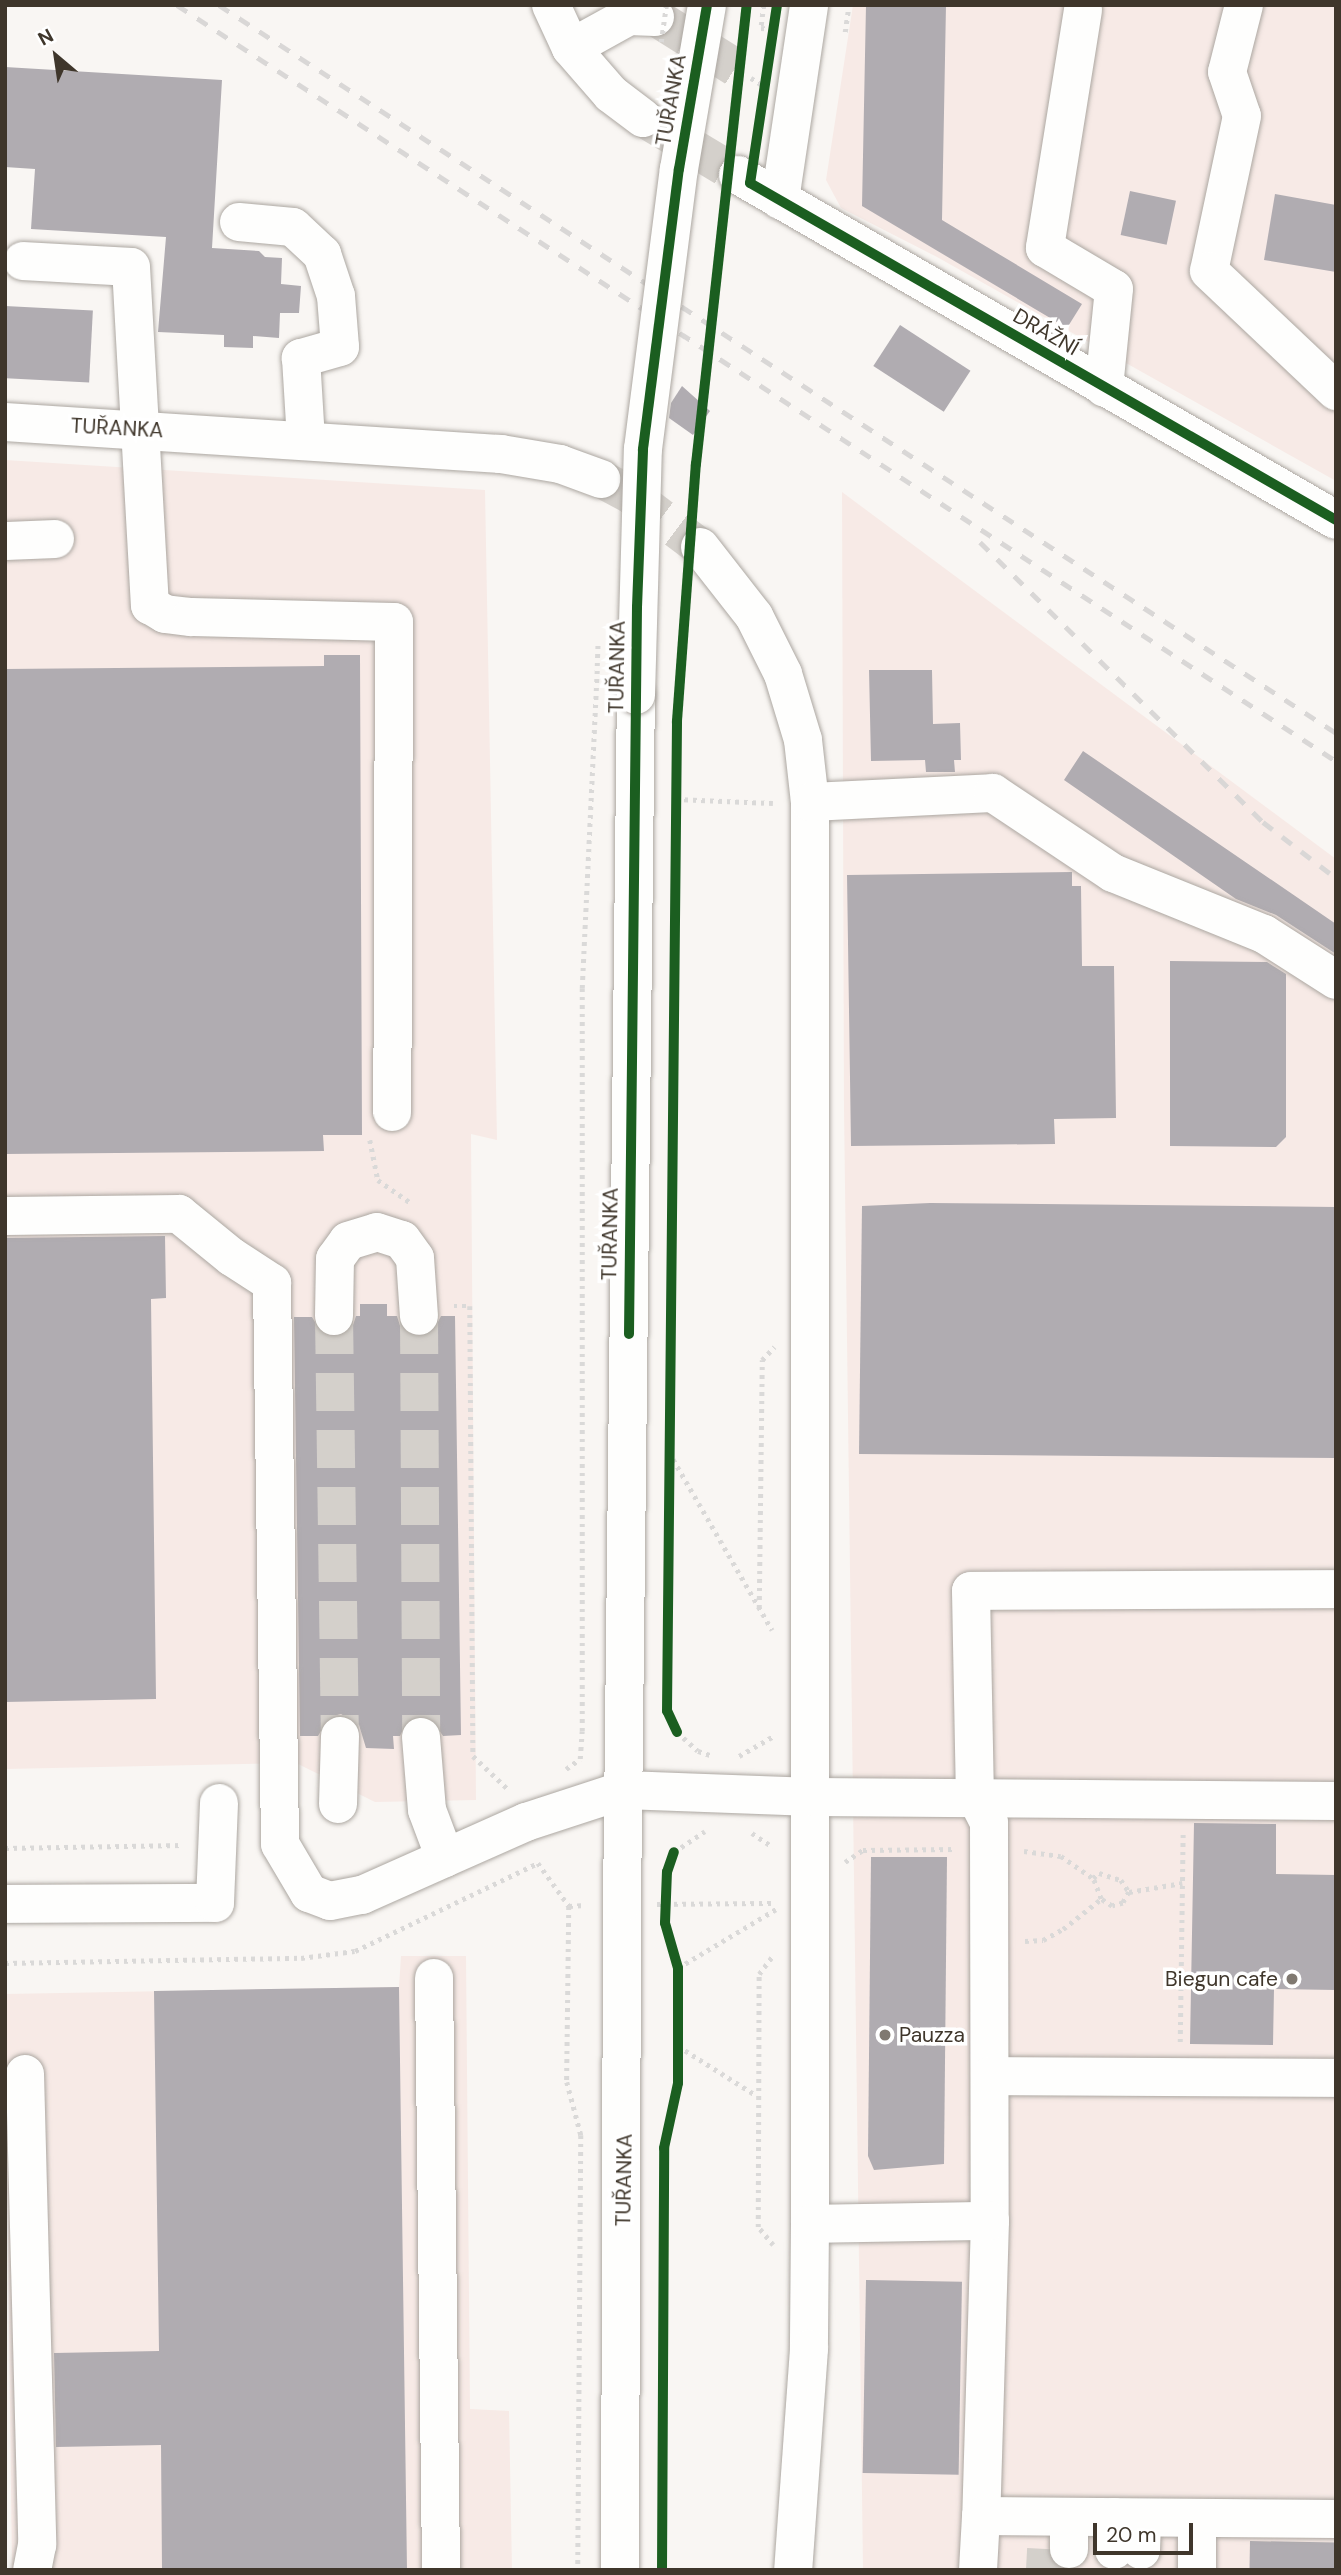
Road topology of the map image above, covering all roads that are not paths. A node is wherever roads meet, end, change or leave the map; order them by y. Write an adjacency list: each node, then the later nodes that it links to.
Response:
1 (551, 5): 8 (street)
2 (707, 5): 34 (street, TUŘANKA, bridge)
3 (809, 5): 12 (street)
4 (1244, 5): 16 (street)
5 (1083, 10): 15 (street)
6 (655, 17): 7 (street)
7 (615, 22): 8 (street); 9 (street)
8 (571, 48): 9 (street)
9 (611, 94): 10 (street)
10 (643, 118)
11 (738, 175): 12 (street, DRÁŽNÍ)
12 (780, 200): 15 (street, DRÁŽNÍ)
13 (239, 222): 19 (street)
14 (23, 261): 18 (street)
15 (1104, 387): 21 (street, DRÁŽNÍ)
16 (1336, 391)
17 (5, 422): 18 (street, TUŘANKA)
18 (143, 430): 19 (street, TUŘANKA); 27 (street)
19 (306, 439): 20 (street, TUŘANKA)
20 (601, 480)
21 (1336, 520)
22 (55, 539): 23 (street)
23 (5, 541)
24 (701, 547): 25 (street)
25 (798, 802): 26 (street); 36 (street)
26 (1336, 980)
27 (392, 1112)
28 (5, 1216): 40 (street)
29 (418, 1311): 30 (street)
30 (334, 1316)
31 (1336, 1589): 35 (street)
32 (340, 1736): 39 (street)
33 (421, 1737): 40 (street)
34 (624, 1790): 36 (street); 40 (street); 53 (street, TUŘANKA)
35 (975, 1795): 36 (street); 37 (street); 44 (street)
36 (813, 1797): 47 (street)
37 (1336, 1801)
38 (219, 1803): 41 (street)
39 (338, 1804)
40 (445, 1858)
41 (5, 1904)
42 (434, 1978): 52 (street)
43 (25, 2074): 51 (street)
44 (990, 2076): 45 (street); 46 (street)
45 (1336, 2078)
46 (989, 2221): 47 (street); 48 (street)
47 (810, 2224): 54 (street)
48 (981, 2516): 49 (street); 55 (street)
49 (1197, 2518): 50 (street); 56 (street)
50 (1336, 2519)
51 (32, 2570)
52 (441, 2570)
53 (620, 2570)
54 (793, 2570)
55 (978, 2570)
56 (1197, 2570)

